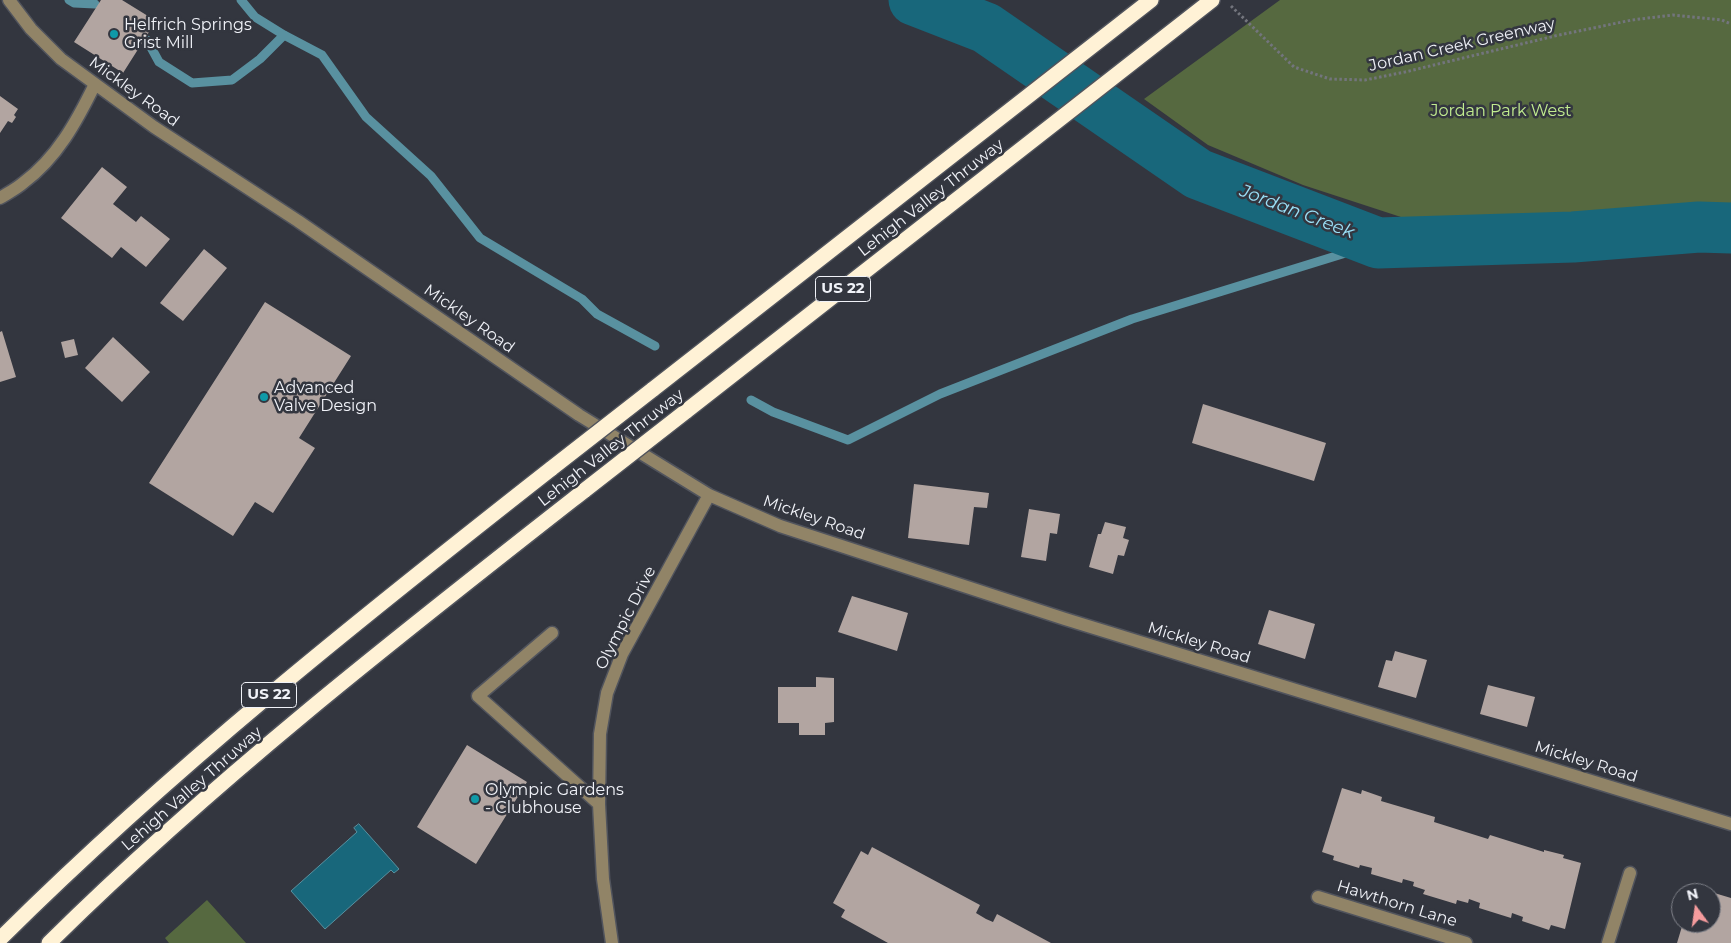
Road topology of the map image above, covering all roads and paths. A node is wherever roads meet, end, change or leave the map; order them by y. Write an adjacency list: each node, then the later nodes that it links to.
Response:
1 (9, 0): 6 (street, Mickley Road)
2 (1151, 0): 14 (highway, Lehigh Valley Thruway / US 22, bridge)
3 (1212, 0): 15 (highway, Lehigh Valley Thruway / US 22, bridge)
4 (1225, 0): 5 (path, Jordan Creek Greenway)
5 (1731, 24)
6 (95, 84): 7 (street); 8 (street, Mickley Road)
7 (0, 198)
8 (709, 495): 10 (street, Olympic Drive); 11 (street, Mickley Road)
9 (552, 633): 10 (street)
10 (599, 804): 16 (street, Olympic Drive)
11 (1731, 824)
12 (1630, 873): 18 (street)
13 (1318, 897): 17 (street, Hawthorn Lane)
14 (0, 939)
15 (49, 943)
16 (612, 943)
17 (1466, 943)
18 (1608, 943)

